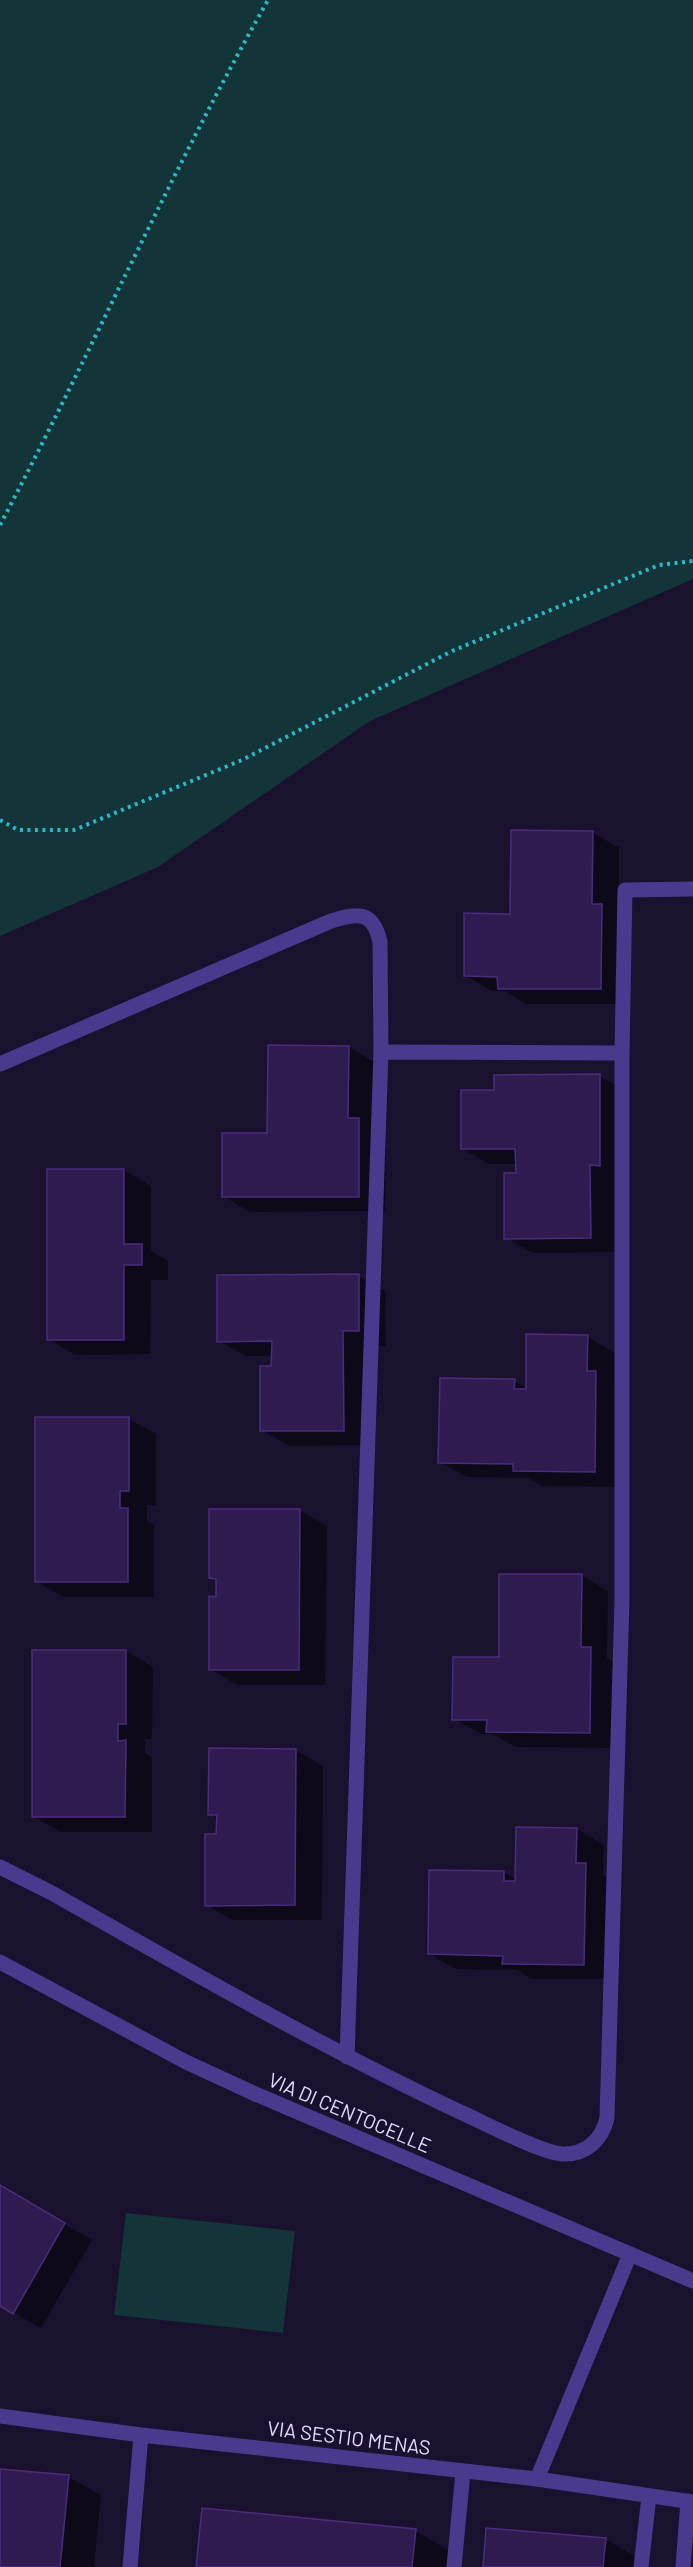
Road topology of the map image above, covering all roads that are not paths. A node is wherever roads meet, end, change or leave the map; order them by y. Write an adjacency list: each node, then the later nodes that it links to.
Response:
1 (693, 889): 3 (street)
2 (381, 1052): 3 (street); 4 (street); 7 (street)
3 (622, 1053): 7 (street)
4 (0, 1064)
5 (0, 1867): 7 (street)
6 (0, 1962): 8 (street, VIA DI CENTOCELLE)
7 (347, 2057)
8 (630, 2254): 9 (street, VIA DI CENTOCELLE); 13 (street)
9 (693, 2281)
10 (0, 2416): 11 (street, VIA SESTIO MENAS)
11 (141, 2435): 12 (street, VIA SESTIO MENAS); 16 (street)
12 (463, 2472): 13 (street, VIA SESTIO MENAS); 17 (street)
13 (537, 2479): 14 (street, VIA SESTIO MENAS)
14 (649, 2496): 15 (street, VIA SESTIO MENAS); 18 (street)
15 (691, 2502): 19 (street)
16 (130, 2567)
17 (454, 2567)
18 (641, 2567)
19 (683, 2567)

